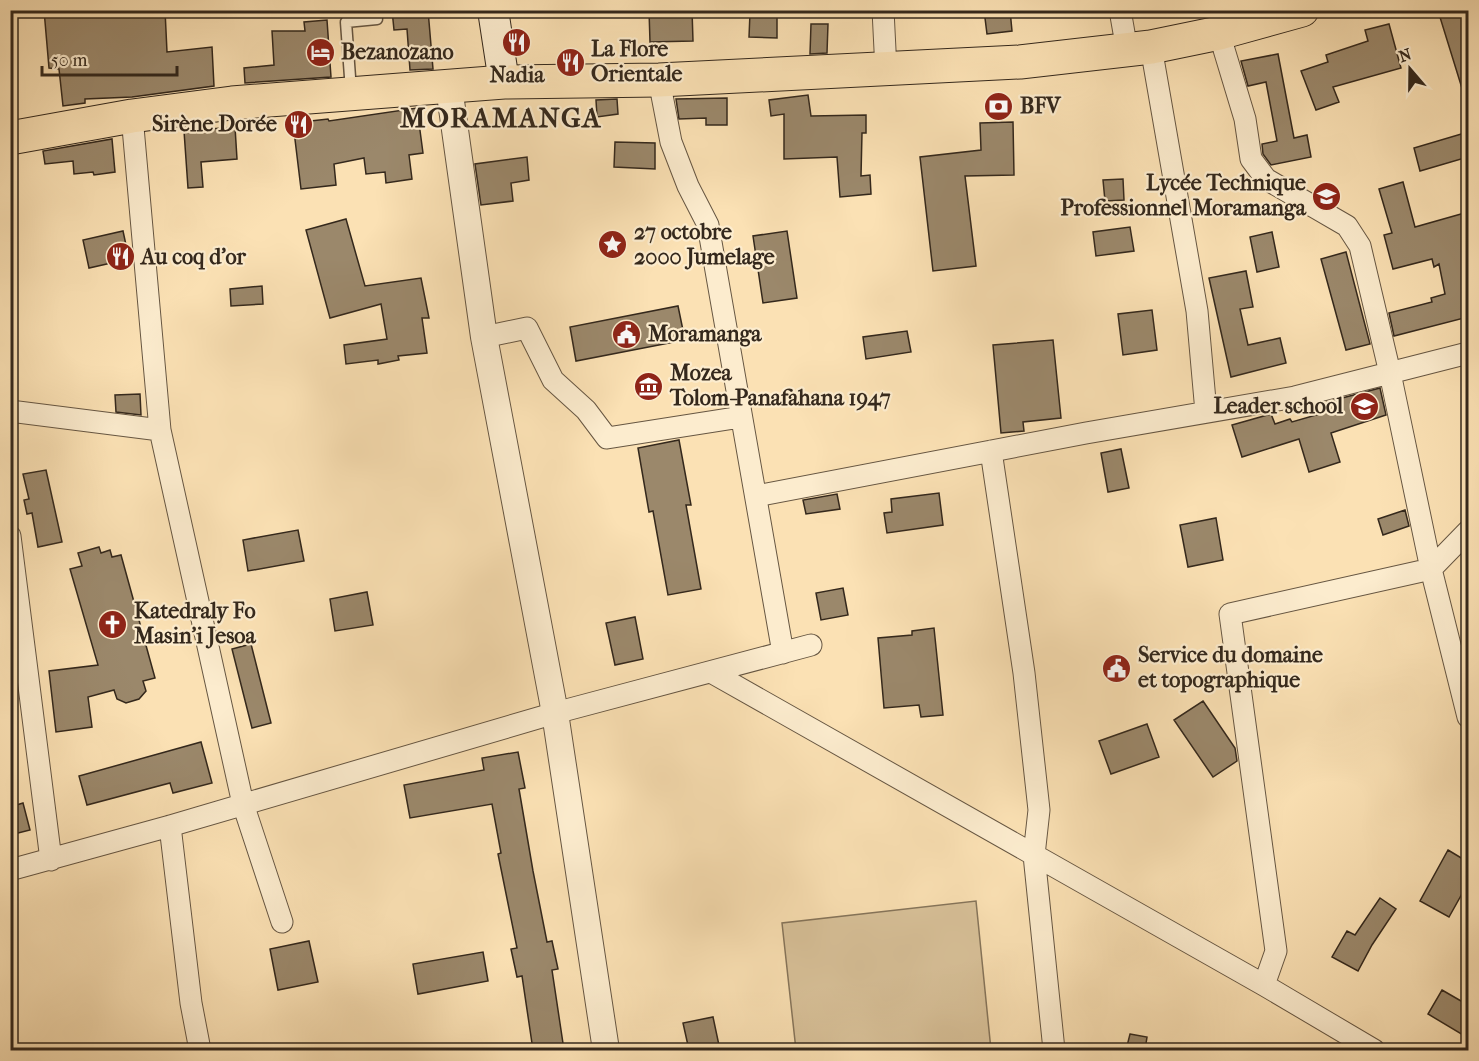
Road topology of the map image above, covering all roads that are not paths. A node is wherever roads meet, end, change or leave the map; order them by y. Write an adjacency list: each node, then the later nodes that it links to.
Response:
1 (493, 10): 10 (main road)
2 (883, 10): 8 (street)
3 (1120, 10): 7 (street)
4 (1302, 10): 6 (main road)
5 (377, 19): 12 (lane)
6 (1219, 33): 7 (main road); 17 (street)
7 (1139, 49): 8 (main road); 19 (street)
8 (886, 70): 9 (main road)
9 (659, 80): 10 (main road); 20 (street)
10 (504, 82): 11 (main road)
11 (449, 87): 12 (main road); 15 (street)
12 (351, 94): 13 (main road)
13 (132, 116): 14 (main road); 21 (street)
14 (10, 138)
15 (484, 337): 20 (street); 30 (street)
16 (1468, 353): 17 (street)
17 (1390, 373): 19 (street); 26 (street)
18 (10, 411): 21 (street)
19 (1206, 412): 22 (street)
20 (741, 417): 23 (street)
21 (160, 430): 32 (street)
22 (991, 451): 23 (street); 34 (street)
23 (756, 496): 28 (street)
24 (1468, 531): 26 (street)
25 (10, 536): 35 (street)
26 (1431, 569): 31 (street); 38 (street)
27 (811, 645): 28 (street)
28 (783, 653): 29 (street)
29 (711, 672): 30 (street); 34 (street)
30 (555, 713): 32 (street); 40 (street)
31 (1468, 717)
32 (243, 804): 33 (street); 37 (street)
33 (170, 826): 35 (street); 39 (street)
34 (1034, 855): 38 (street); 41 (street)
35 (51, 860): 36 (street)
36 (10, 870)
37 (282, 922)
38 (1264, 985): 42 (street)
39 (200, 1050)
40 (606, 1050)
41 (1054, 1050)
42 (1374, 1050)

